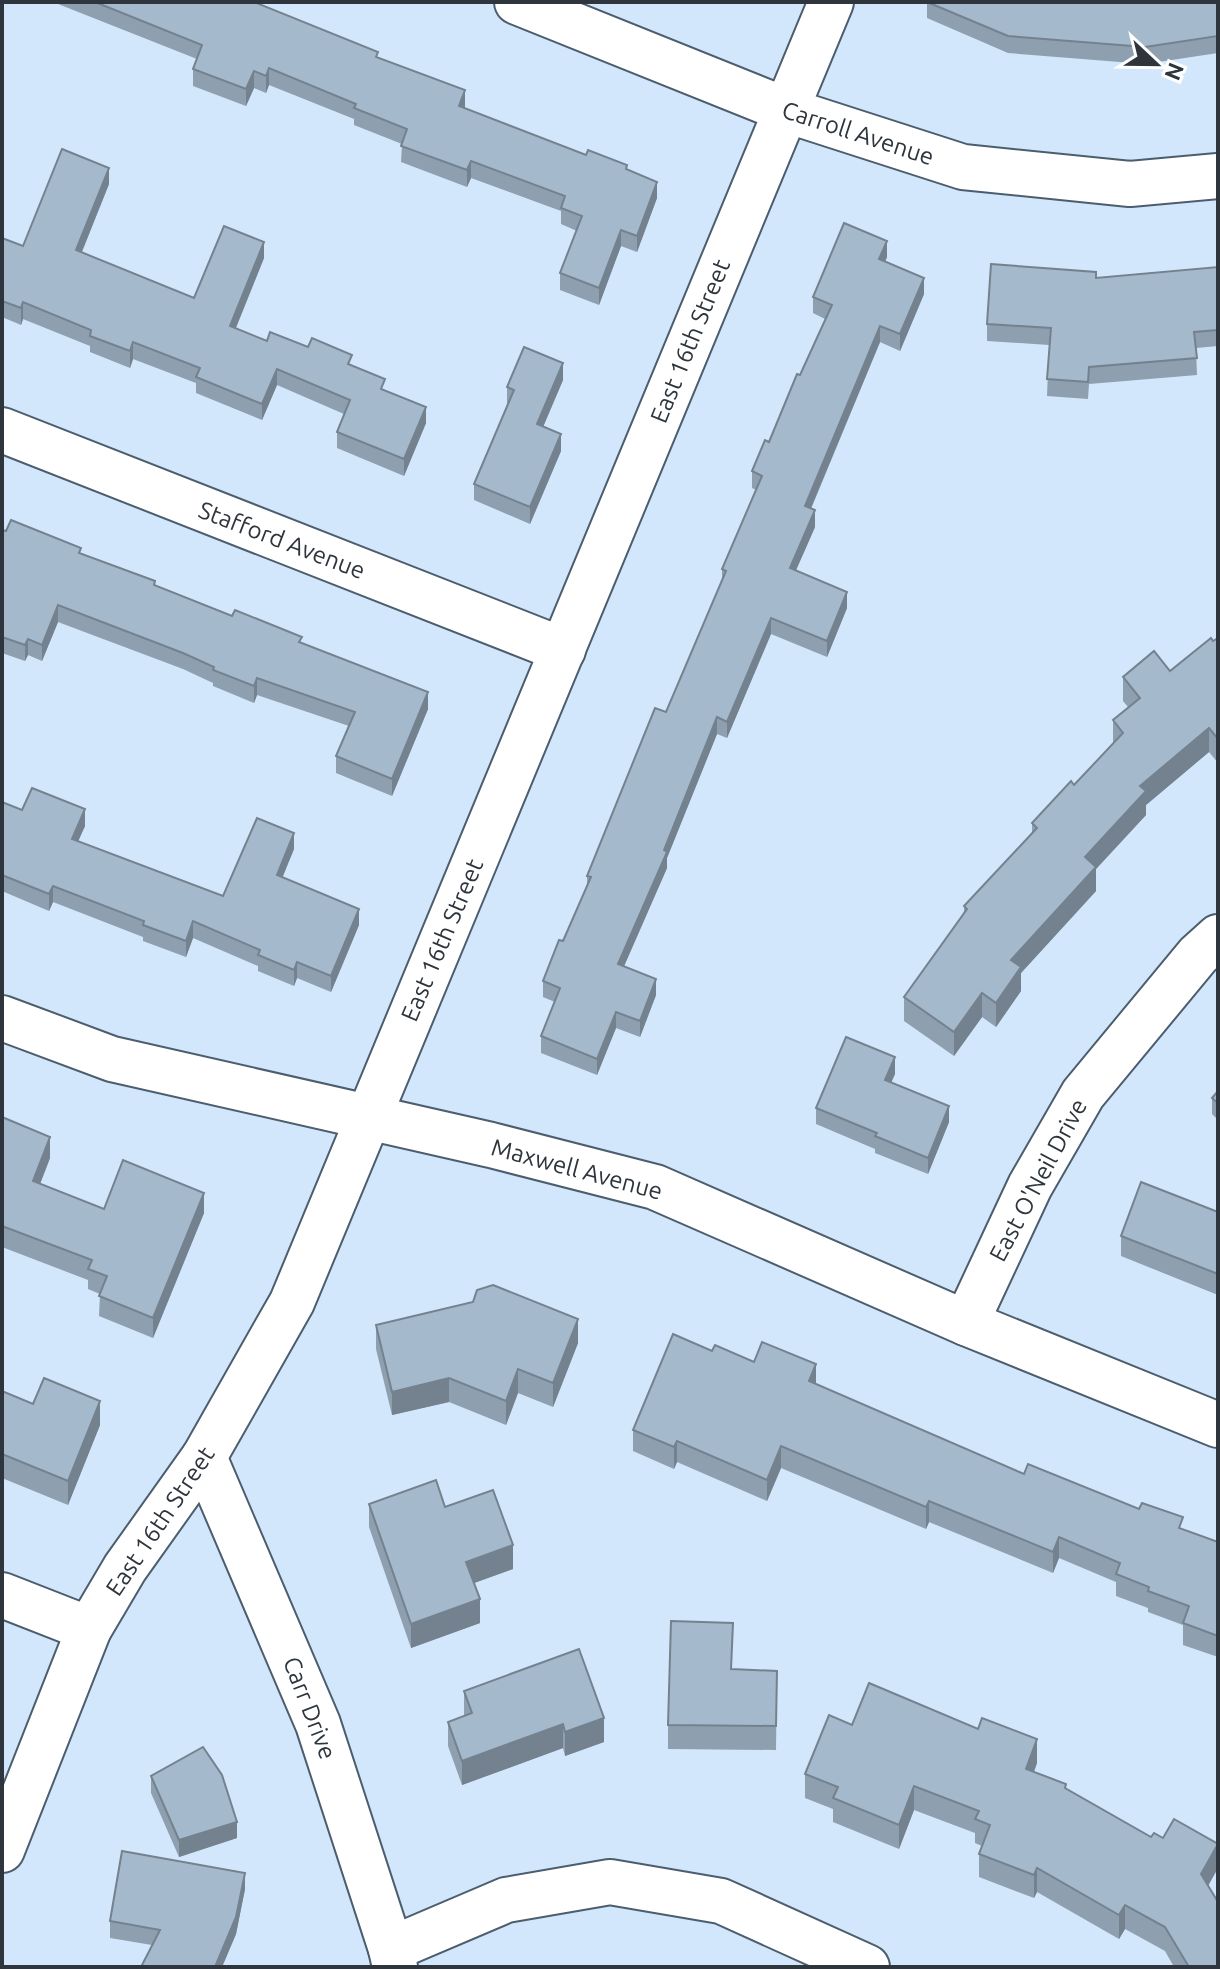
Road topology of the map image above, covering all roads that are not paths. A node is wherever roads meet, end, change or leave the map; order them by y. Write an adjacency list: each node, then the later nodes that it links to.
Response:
1 (517, 2): 3 (street, Carroll Avenue)
2 (831, 2): 3 (street, East 16th Street)
3 (786, 110): 4 (street, Carroll Avenue); 6 (street, East 16th Street)
4 (1218, 176)
5 (2, 430): 6 (street, Stafford Avenue)
6 (563, 650): 9 (street, East 16th Street)
7 (1218, 937): 10 (street, East O'Neil Drive)
8 (2, 1018): 9 (street, Maxwell Avenue)
9 (368, 1118): 10 (street, Maxwell Avenue); 12 (street, East 16th Street)
10 (966, 1323): 11 (street, Maxwell Avenue)
11 (1218, 1425)
12 (204, 1457): 14 (street, East 16th Street); 16 (street, Carr Drive)
13 (2, 1595): 14 (street)
14 (89, 1629): 15 (street, East 16th Street)
15 (2, 1850)
16 (393, 1958): 17 (street)
17 (867, 1967)

